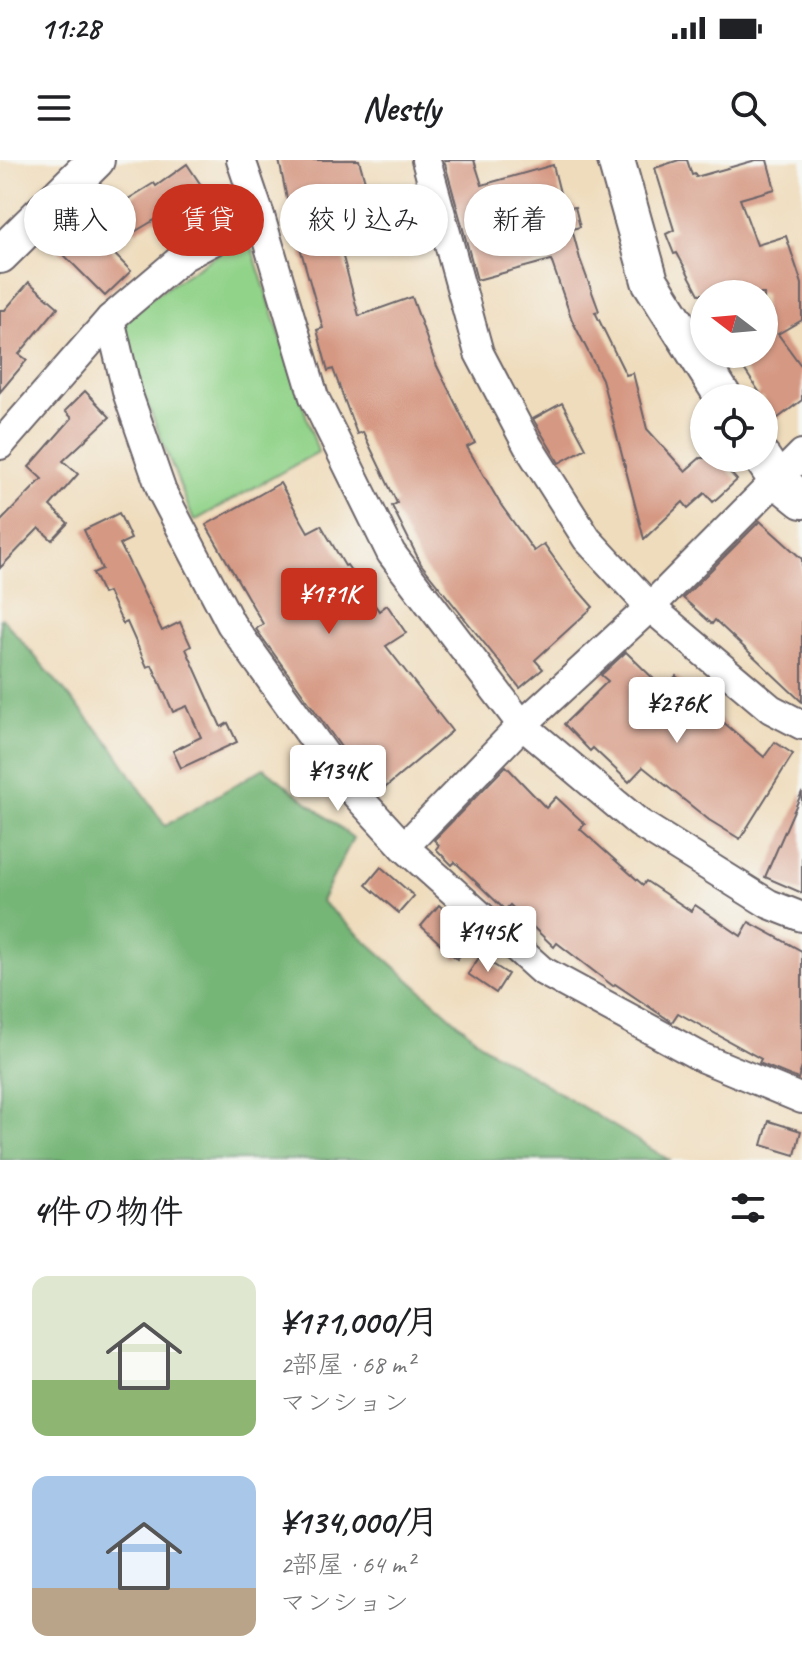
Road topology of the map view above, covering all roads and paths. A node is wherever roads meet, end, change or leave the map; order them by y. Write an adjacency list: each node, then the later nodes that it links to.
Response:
1 (96, 160): 7 (street)
2 (241, 160): 5 (street)
3 (426, 160): 14 (street)
4 (616, 160): 10 (street)
5 (249, 184)
6 (264, 229): 15 (street)
7 (0, 255)
8 (185, 256): 9 (street)
9 (110, 319): 11 (street); 17 (street)
10 (715, 384)
11 (0, 445)
12 (802, 454): 13 (street)
13 (780, 479): 14 (street)
14 (650, 607): 15 (street); 16 (street)
15 (522, 725): 17 (street); 18 (street)
16 (802, 725)
17 (404, 847): 19 (street)
18 (802, 917)
19 (802, 1099)

